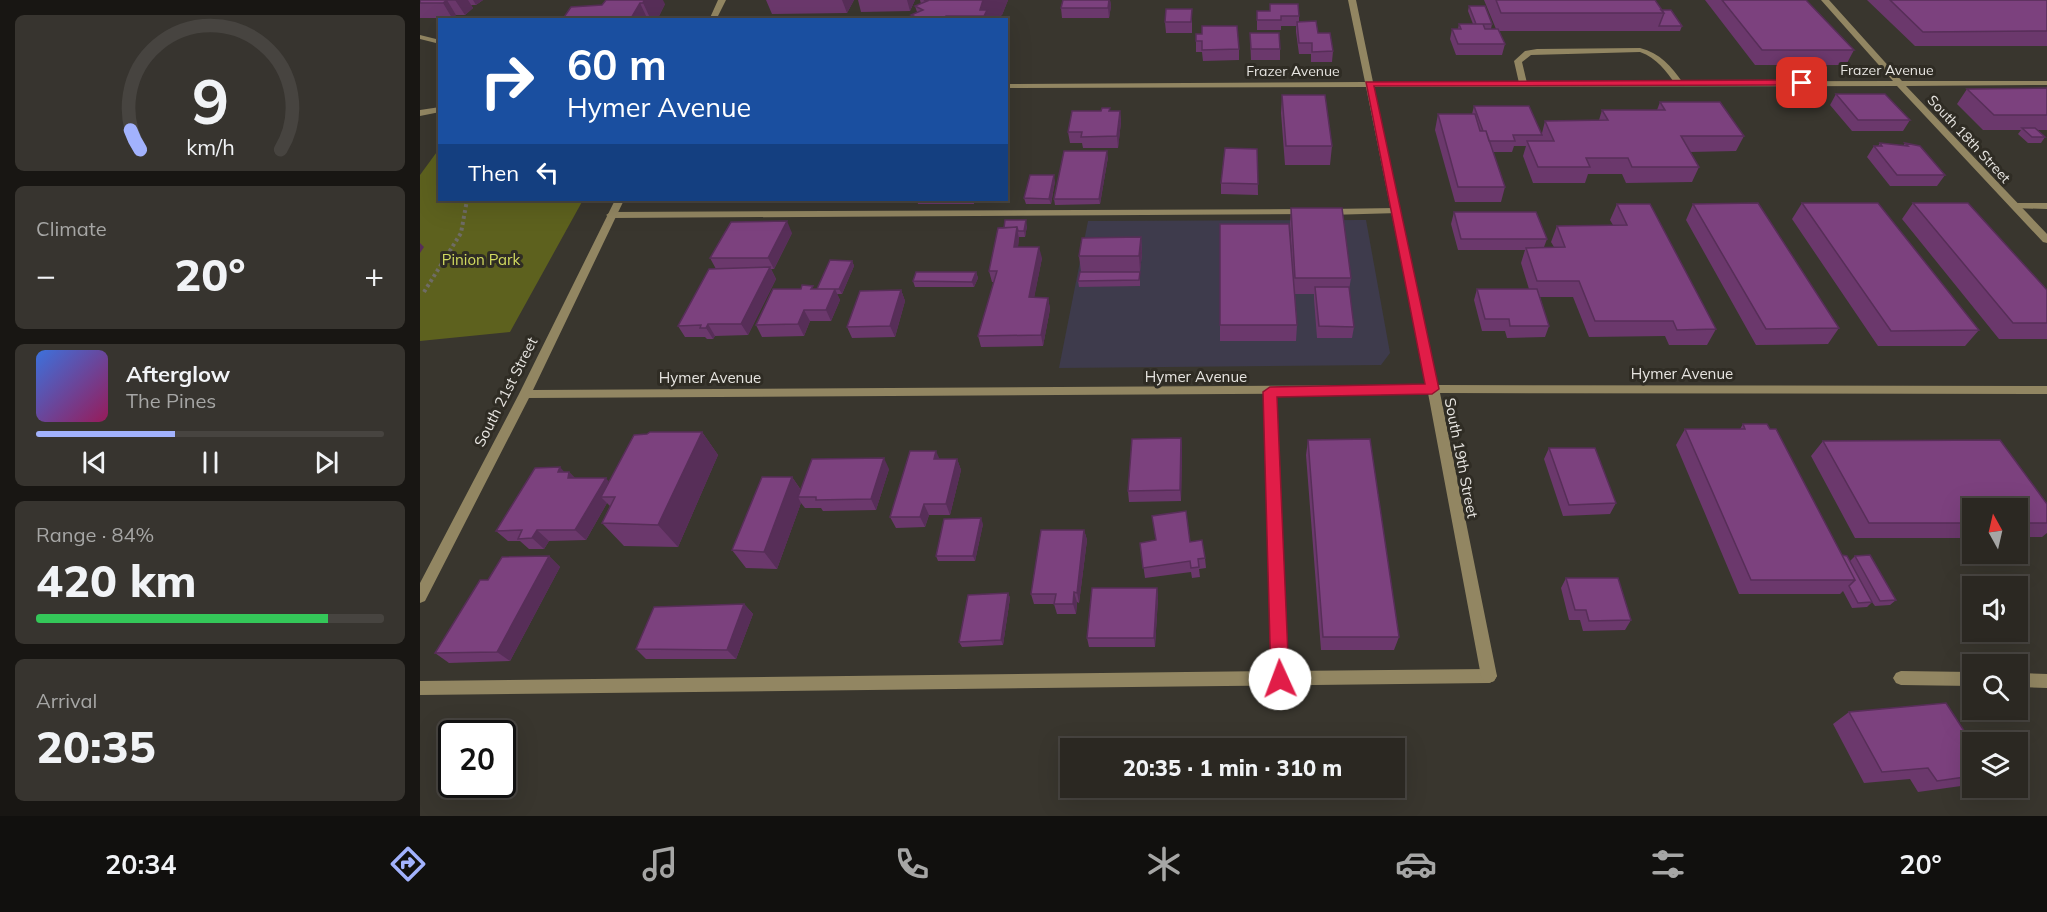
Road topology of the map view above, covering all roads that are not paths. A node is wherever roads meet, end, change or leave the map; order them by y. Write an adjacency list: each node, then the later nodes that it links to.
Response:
1 (722, 0): 4 (street)
2 (1352, 0): 11 (street, South 19th Street)
3 (1825, 0): 9 (street, South 18th Street)
4 (713, 18)
5 (420, 37): 6 (street)
6 (438, 42)
7 (1523, 83): 8 (street, Frazer Avenue); 8 (street); 11 (street, Frazer Avenue)
8 (1679, 83): 9 (street, Frazer Avenue)
9 (1899, 83): 10 (street, Frazer Avenue); 16 (street, South 18th Street)
10 (2047, 83)
11 (1369, 84): 12 (street, Frazer Avenue); 18 (street, South 19th Street)
12 (1008, 86)
13 (438, 109): 14 (street)
14 (420, 113)
15 (618, 201): 19 (street, South 21st Street)
16 (2014, 206): 17 (street); 20 (street, South 18th Street)
17 (2047, 206)
18 (1396, 211): 19 (street); 21 (street, South 19th Street)
19 (611, 215): 24 (street, South 21st Street)
20 (2047, 240)
21 (1432, 389): 22 (street, Hymer Avenue); 23 (street, Hymer Avenue); 27 (street, South 19th Street)
22 (2047, 390)
23 (1270, 392): 24 (street, Hymer Avenue); 27 (street)
24 (525, 394): 25 (street, South 21st Street)
25 (420, 597)
26 (1900, 678): 28 (street)
27 (1280, 679): 31 (street)
28 (1962, 679)
29 (2028, 680): 30 (street)
30 (2047, 681)
31 (420, 687)

